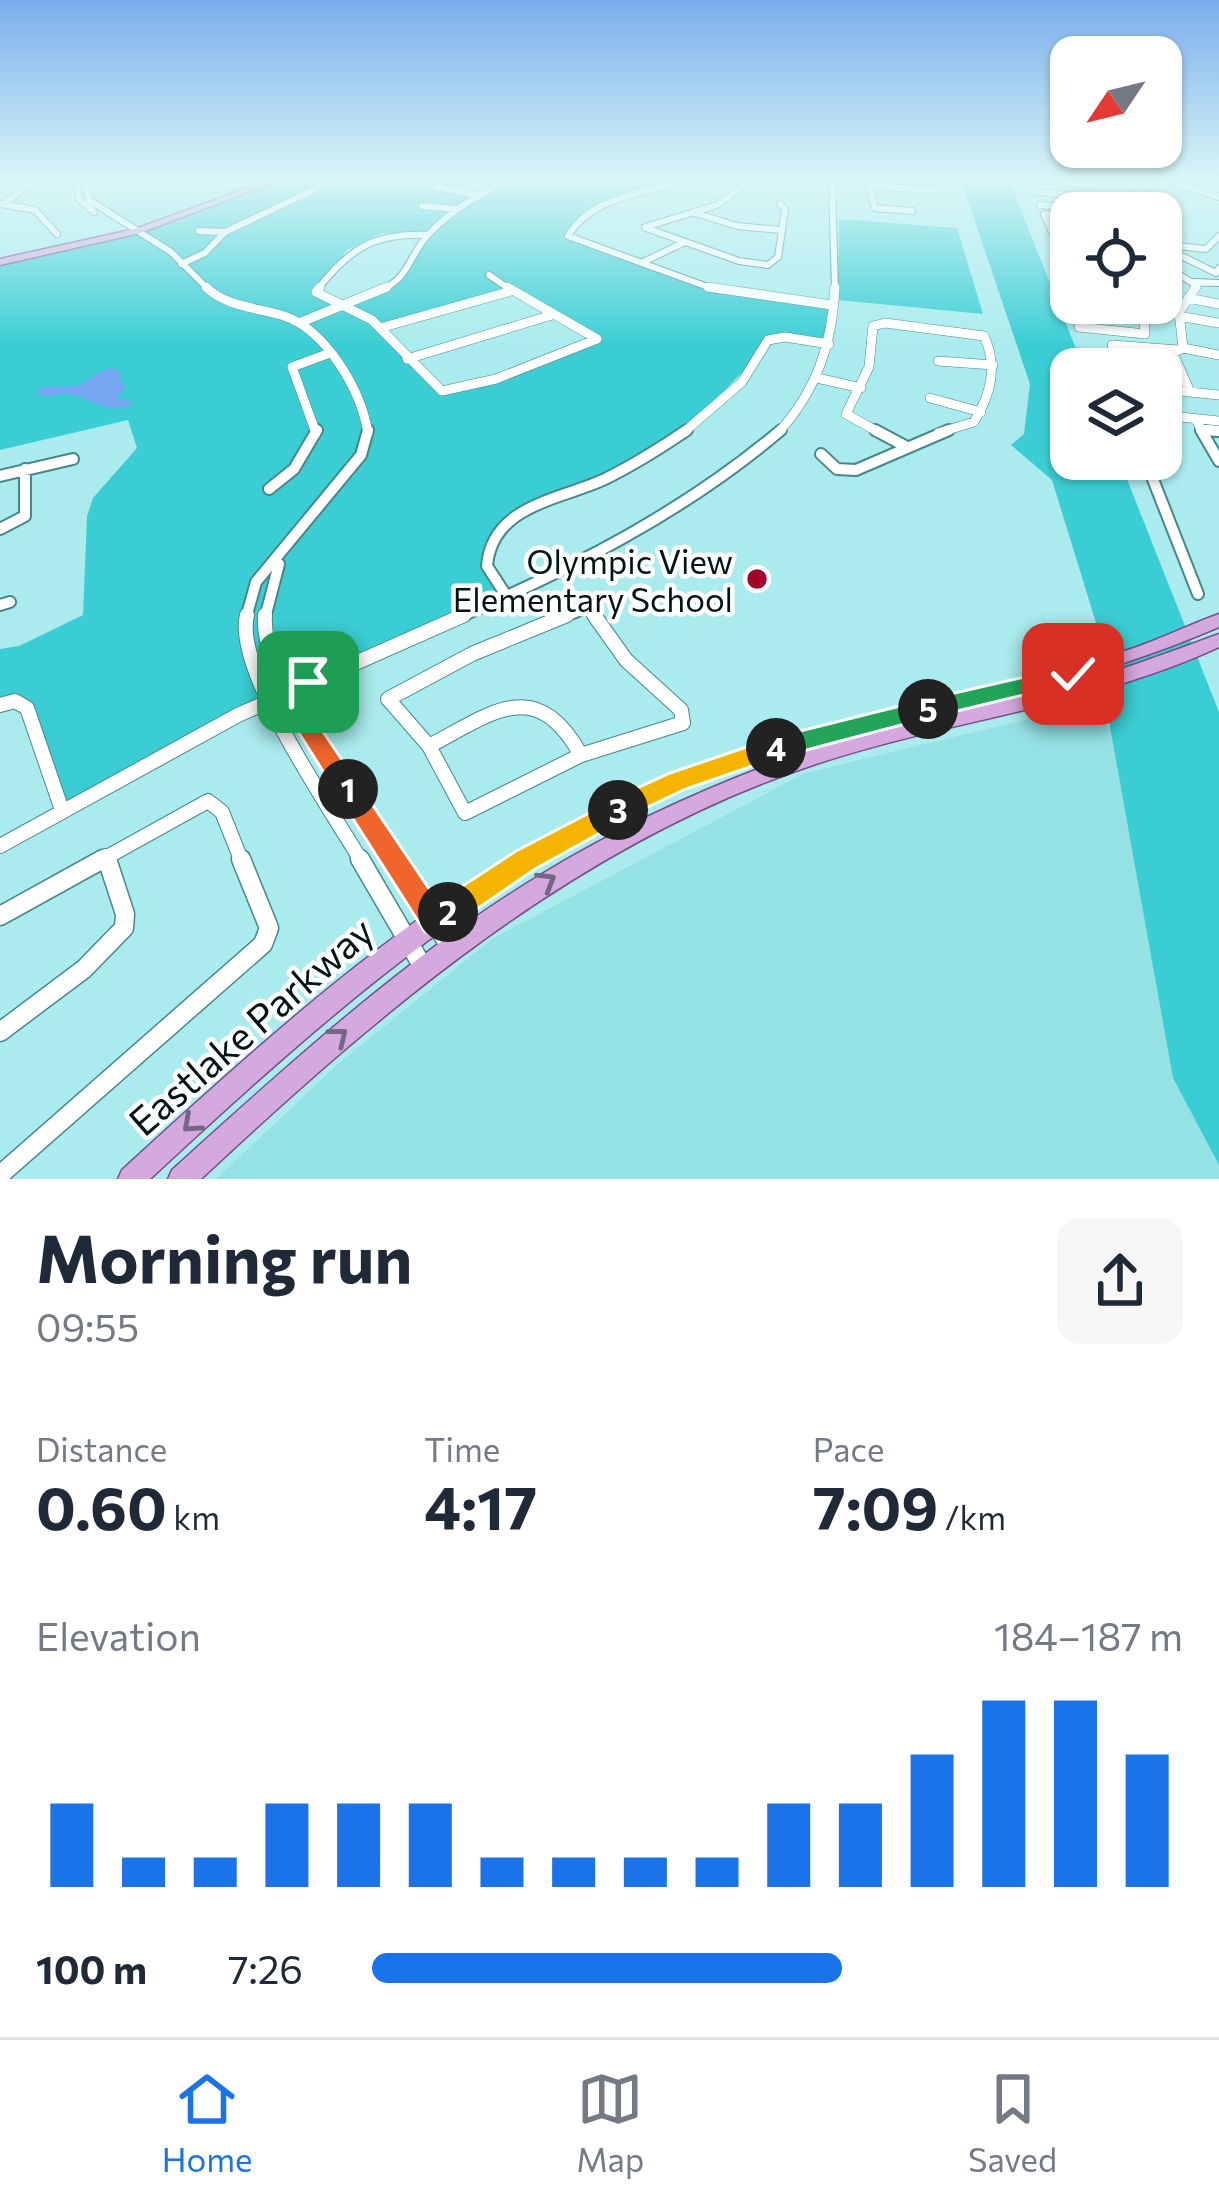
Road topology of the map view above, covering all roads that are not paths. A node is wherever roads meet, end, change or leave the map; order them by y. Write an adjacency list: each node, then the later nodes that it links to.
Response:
1 (112, 235): 14 (main road)
2 (137, 235): 16 (street)
3 (222, 235): 16 (street)
4 (381, 235): 26 (street)
5 (427, 235): 21 (street)
6 (569, 235): 15 (street)
7 (664, 235): 11 (street)
8 (780, 235): 11 (street)
9 (835, 235): 28 (street)
10 (1219, 236): 12 (street)
11 (685, 243): 15 (street)
12 (1182, 247)
13 (1182, 256): 17 (street)
14 (0, 260)
15 (641, 263): 28 (street)
16 (181, 264): 33 (street)
17 (1219, 268)
18 (489, 275): 24 (street)
19 (1182, 275): 20 (street)
20 (1193, 282): 22 (street); 25 (street)
21 (398, 283): 23 (street); 26 (street)
22 (1219, 283)
23 (410, 285)
24 (511, 291): 30 (street); 36 (street)
25 (1187, 298): 27 (street); 29 (street)
26 (342, 303): 33 (street); 36 (street)
27 (1219, 304)
28 (832, 305): 39 (street)
29 (1182, 308)
30 (552, 315): 44 (street); 44 (street)
31 (1182, 315): 32 (street)
32 (1215, 322): 38 (street)
33 (299, 323): 42 (street)
34 (1144, 324): 37 (street)
35 (1079, 327): 37 (street)
36 (380, 328): 44 (street)
37 (1104, 329): 40 (street)
38 (1215, 341)
39 (829, 344): 48 (street); 69 (street)
40 (1114, 348)
41 (1182, 349): 43 (street)
42 (331, 353): 66 (street); 74 (street)
43 (1219, 355)
44 (407, 359)
45 (938, 361): 46 (street)
46 (993, 365): 49 (street); 54 (street)
47 (1182, 376): 51 (street)
48 (818, 378): 49 (street); 69 (street)
49 (862, 388): 59 (street)
50 (1182, 391): 51 (street)
51 (1190, 392): 52 (street)
52 (1219, 395)
53 (930, 398): 54 (street)
54 (981, 412): 59 (street)
55 (1182, 420): 57 (street)
56 (1219, 421): 57 (street)
57 (1198, 423): 58 (street); 62 (street)
58 (1219, 430)
59 (905, 446): 60 (street)
60 (820, 454)
61 (73, 459): 63 (street)
62 (1219, 461)
63 (25, 470): 64 (street); 67 (street)
64 (0, 476)
65 (1153, 480): 68 (street)
66 (269, 489)
67 (0, 530)
68 (1198, 594)
69 (502, 596): 71 (street); 74 (street)
70 (1219, 620): 72 (main road, Eastlake Parkway)
71 (534, 628): 77 (street); 78 (street)
72 (1194, 632): 73 (street); 76 (main road, Eastlake Parkway)
73 (1216, 645): 76 (main road, Eastlake Parkway)
74 (276, 697): 79 (street); 83 (street); 84 (street)
75 (0, 705): 79 (street)
76 (979, 706): 83 (main road, Eastlake Parkway); 85 (main road, Eastlake Parkway, one-way to 76)
77 (429, 746): 78 (street); 78 (street)
78 (581, 755)
79 (62, 810): 80 (street)
80 (0, 846)
81 (106, 856): 82 (street); 87 (street); 88 (street)
82 (0, 916)
83 (435, 922): 84 (main road, Eastlake Parkway); 85 (street)
84 (409, 940): 86 (street); 89 (main road, Eastlake Parkway, one-way to 89)
85 (450, 946): 86 (main road, Eastlake Parkway)
86 (423, 967): 90 (main road, Eastlake Parkway, one-way to 86)
87 (0, 1032)
88 (0, 1174)
89 (131, 1179)
90 (181, 1179)

